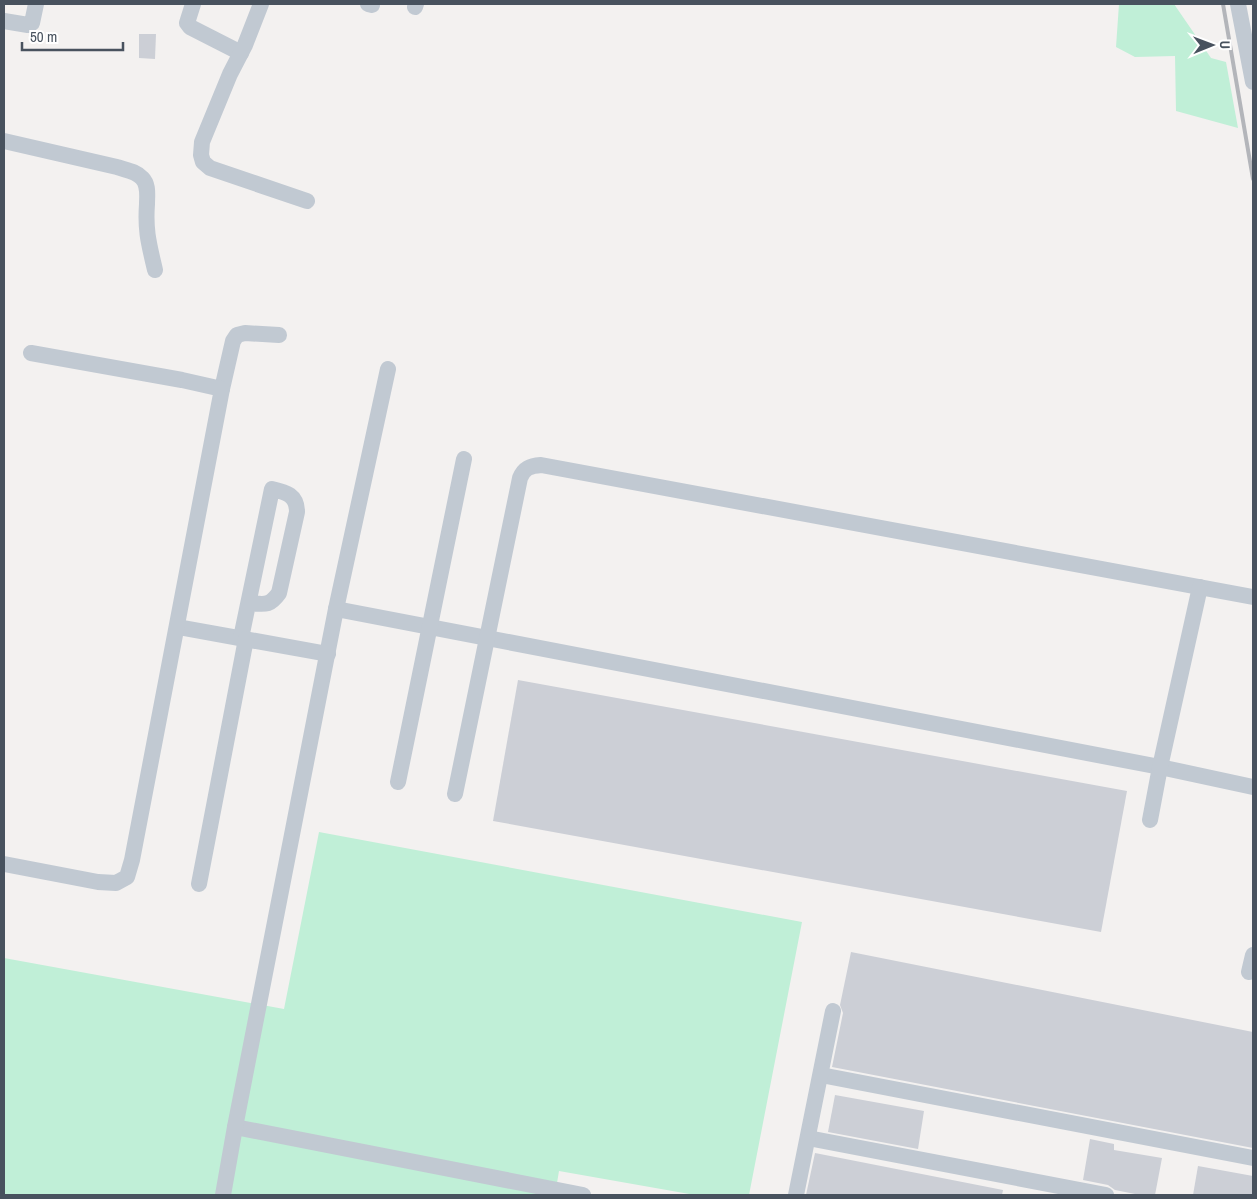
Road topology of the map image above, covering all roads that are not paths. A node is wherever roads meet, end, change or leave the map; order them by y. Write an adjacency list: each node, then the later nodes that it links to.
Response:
1 (36, 4): 5 (street)
2 (193, 4): 7 (street)
3 (261, 4): 7 (street)
4 (1238, 4): 6 (street)
5 (4, 21)
6 (1248, 34): 8 (street)
7 (241, 53): 10 (street)
8 (1253, 82)
9 (4, 141): 11 (street)
10 (307, 201)
11 (155, 270)
12 (279, 335): 15 (street)
13 (31, 353): 15 (street)
14 (388, 370): 20 (street)
15 (222, 389): 22 (street)
16 (464, 459): 21 (street)
17 (1200, 587): 18 (street); 23 (street); 26 (street)
18 (1253, 597)
19 (249, 603): 19 (street); 24 (street)
20 (336, 609): 21 (street); 25 (street)
21 (429, 625): 23 (street); 27 (street)
22 (178, 627): 24 (street); 31 (street)
23 (487, 637): 26 (street); 29 (street)
24 (244, 639): 25 (street); 32 (street)
25 (328, 654): 37 (street)
26 (1160, 767): 28 (street); 30 (street)
27 (398, 782)
28 (1253, 787)
29 (455, 794)
30 (1150, 820)
31 (4, 864)
32 (199, 884)
33 (1253, 955): 34 (street)
34 (1250, 972)
35 (833, 1011): 36 (street)
36 (821, 1075): 38 (street); 39 (street)
37 (235, 1128): 40 (street); 41 (street)
38 (808, 1138): 42 (street); 43 (street)
39 (1253, 1158)
40 (223, 1195)
41 (583, 1195)
42 (796, 1195)
43 (1106, 1195)

